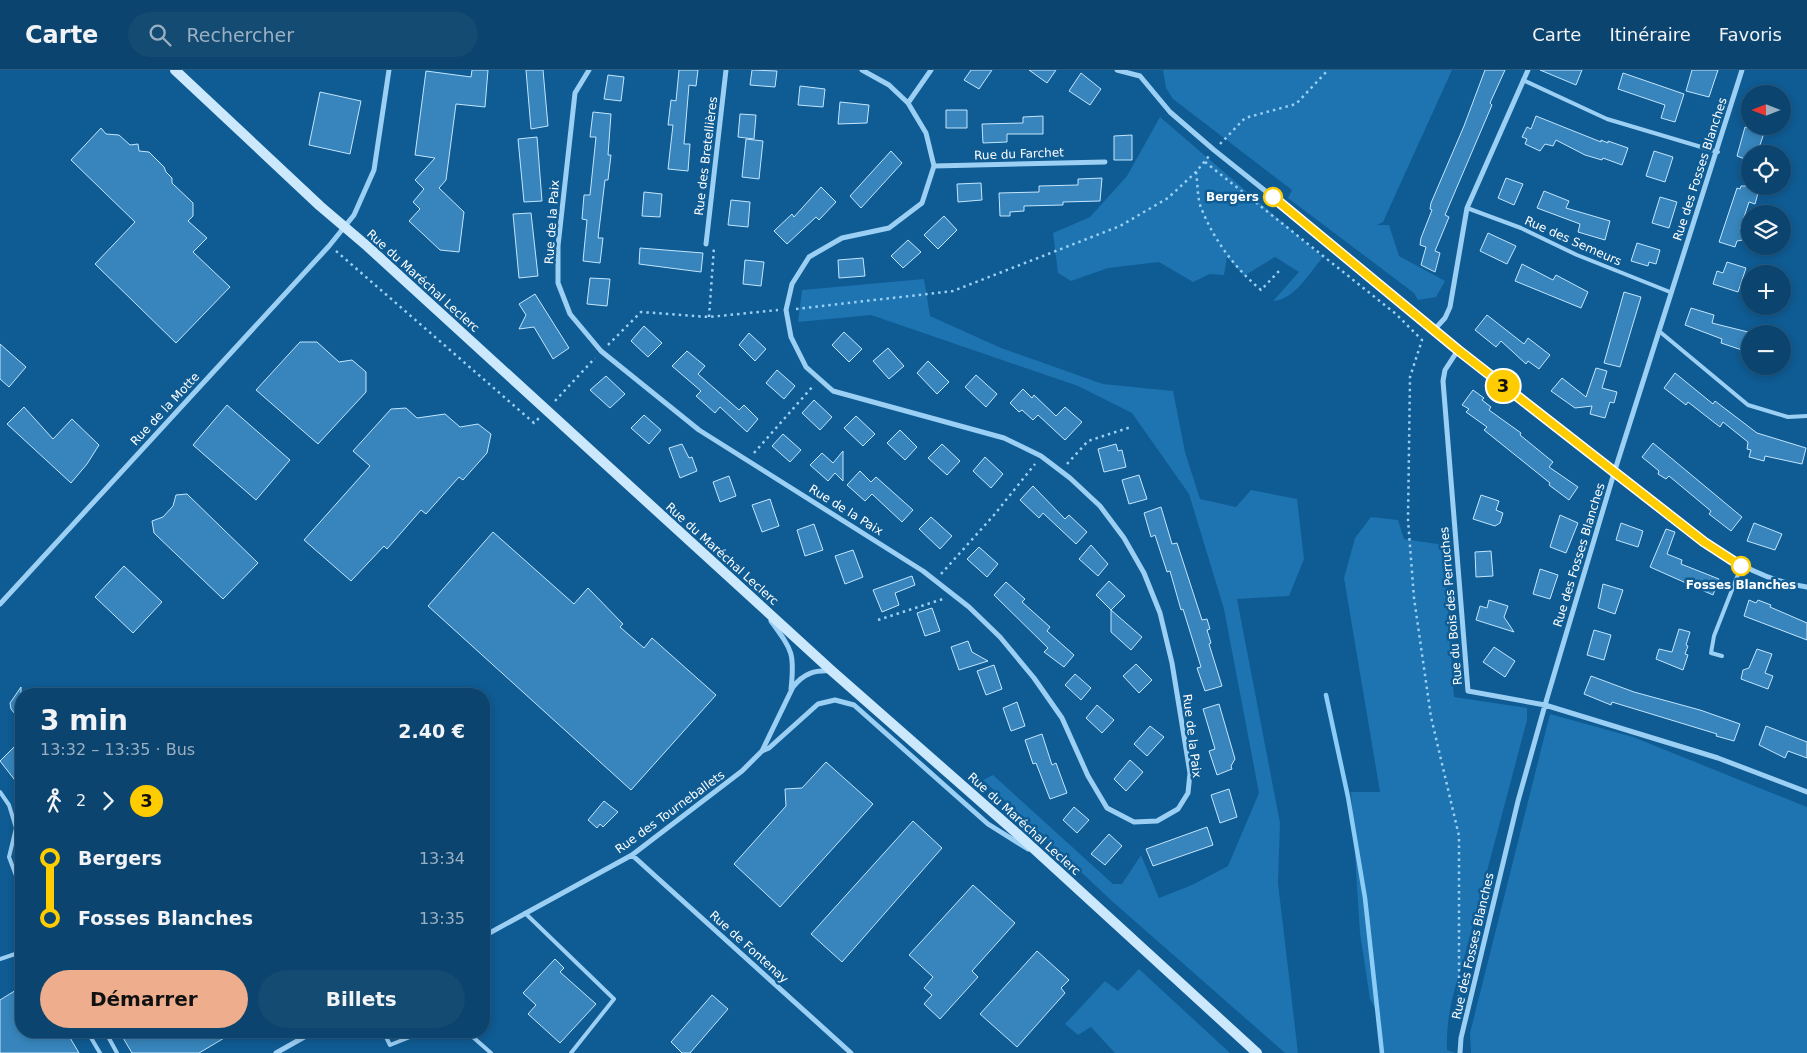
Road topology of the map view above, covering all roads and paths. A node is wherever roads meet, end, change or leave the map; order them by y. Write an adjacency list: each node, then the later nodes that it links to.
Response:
1 (175, 70): 22 (main road, Rue du Maréchal Leclerc)
2 (389, 70): 22 (street, Rue de la Motte)
3 (588, 70): 32 (street, Rue de la Paix)
4 (726, 70): 23 (street, Rue des Bretellières)
5 (862, 70): 14 (street)
6 (931, 70): 14 (street)
7 (1117, 70): 12 (street)
8 (1143, 70): 12 (street)
9 (1328, 70): 15 (path)
10 (1528, 70): 13 (street)
11 (1742, 70): 16 (street, Rue des Fosses Blanches)
12 (1140, 76): 15 (street)
13 (1523, 80): 16 (lane); 21 (street)
14 (908, 103): 19 (street)
15 (1214, 150): 18 (path); 29 (street)
16 (1718, 152): 26 (street, Rue des Fosses Blanches)
17 (1105, 162): 19 (street, Rue du Farchet)
18 (1205, 162): 20 (path); 64 (path)
19 (934, 166): 27 (street, Rue de la Paix)
20 (1196, 172): 25 (path); 27 (path)
21 (1467, 208): 26 (lane, Rue des Semeurs); 29 (street)
22 (344, 227): 24 (street, Rue de la Motte); 34 (main road, Rue du Maréchal Leclerc)
23 (706, 244): 28 (path)
24 (329, 246): 34 (path); 45 (street, Rue de la Motte)
25 (1280, 271)
26 (1670, 292): 30 (street, Rue des Fosses Blanches)
27 (786, 310): 28 (path); 33 (street, Rue de la Paix)
28 (709, 317): 32 (path)
29 (1434, 330): 31 (street)
30 (1658, 331): 35 (lane); 40 (street, Rue des Fosses Blanches)
31 (1458, 350): 40 (street); 51 (street, Rue du Bois des Perruches)
32 (601, 351): 34 (path); 38 (street, Rue de la Paix)
33 (820, 379): 37 (street, Rue de la Paix); 38 (path)
34 (546, 410): 46 (main road, Rue du Maréchal Leclerc)
35 (1807, 416)
36 (1131, 427): 39 (path)
37 (1041, 456): 39 (street, Rue de la Paix); 42 (path)
38 (749, 461): 42 (street, Rue de la Paix)
39 (1061, 471): 44 (street, Rue de la Paix)
40 (1614, 473): 41 (street); 51 (street, Rue des Fosses Blanches)
41 (1741, 566): 43 (street); 48 (lane)
42 (936, 581): 44 (street, Rue de la Paix)
43 (1807, 588)
44 (954, 596): 47 (path)
45 (0, 604)
46 (765, 610): 49 (main road, Rue du Maréchal Leclerc); 50 (street)
47 (878, 620)
48 (1722, 656)
49 (832, 671): 50 (street, Rue des Tourneballets); 58 (main road, Rue du Maréchal Leclerc)
50 (790, 692): 52 (street, Rue des Tourneballets)
51 (1545, 705): 54 (street, Rue du Bois des Perruches); 78 (street, Rue des Fosses Blanches)
52 (762, 751): 57 (street, Rue des Tourneballets); 58 (street)
53 (0, 792): 55 (lane)
54 (1807, 792)
55 (15, 825)
56 (15, 832): 59 (lane)
57 (632, 855): 60 (street, Rue des Tourneballets); 76 (street, Rue de Fontenay)
58 (1046, 861): 77 (main road, Rue du Maréchal Leclerc)
59 (15, 873)
60 (525, 913): 61 (street, Rue des Tourneballets); 75 (lane)
61 (490, 933)
62 (15, 954): 63 (lane)
63 (0, 959)
64 (1459, 1008)
65 (91, 1038): 71 (lane)
66 (109, 1038): 72 (lane)
67 (303, 1038): 73 (street)
68 (386, 1038): 69 (lane)
69 (408, 1038)
70 (474, 1038): 74 (lane)
71 (100, 1053)
72 (117, 1053)
73 (276, 1053)
74 (491, 1053)
75 (571, 1053)
76 (851, 1053)
77 (1256, 1053)
78 (1460, 1053)

